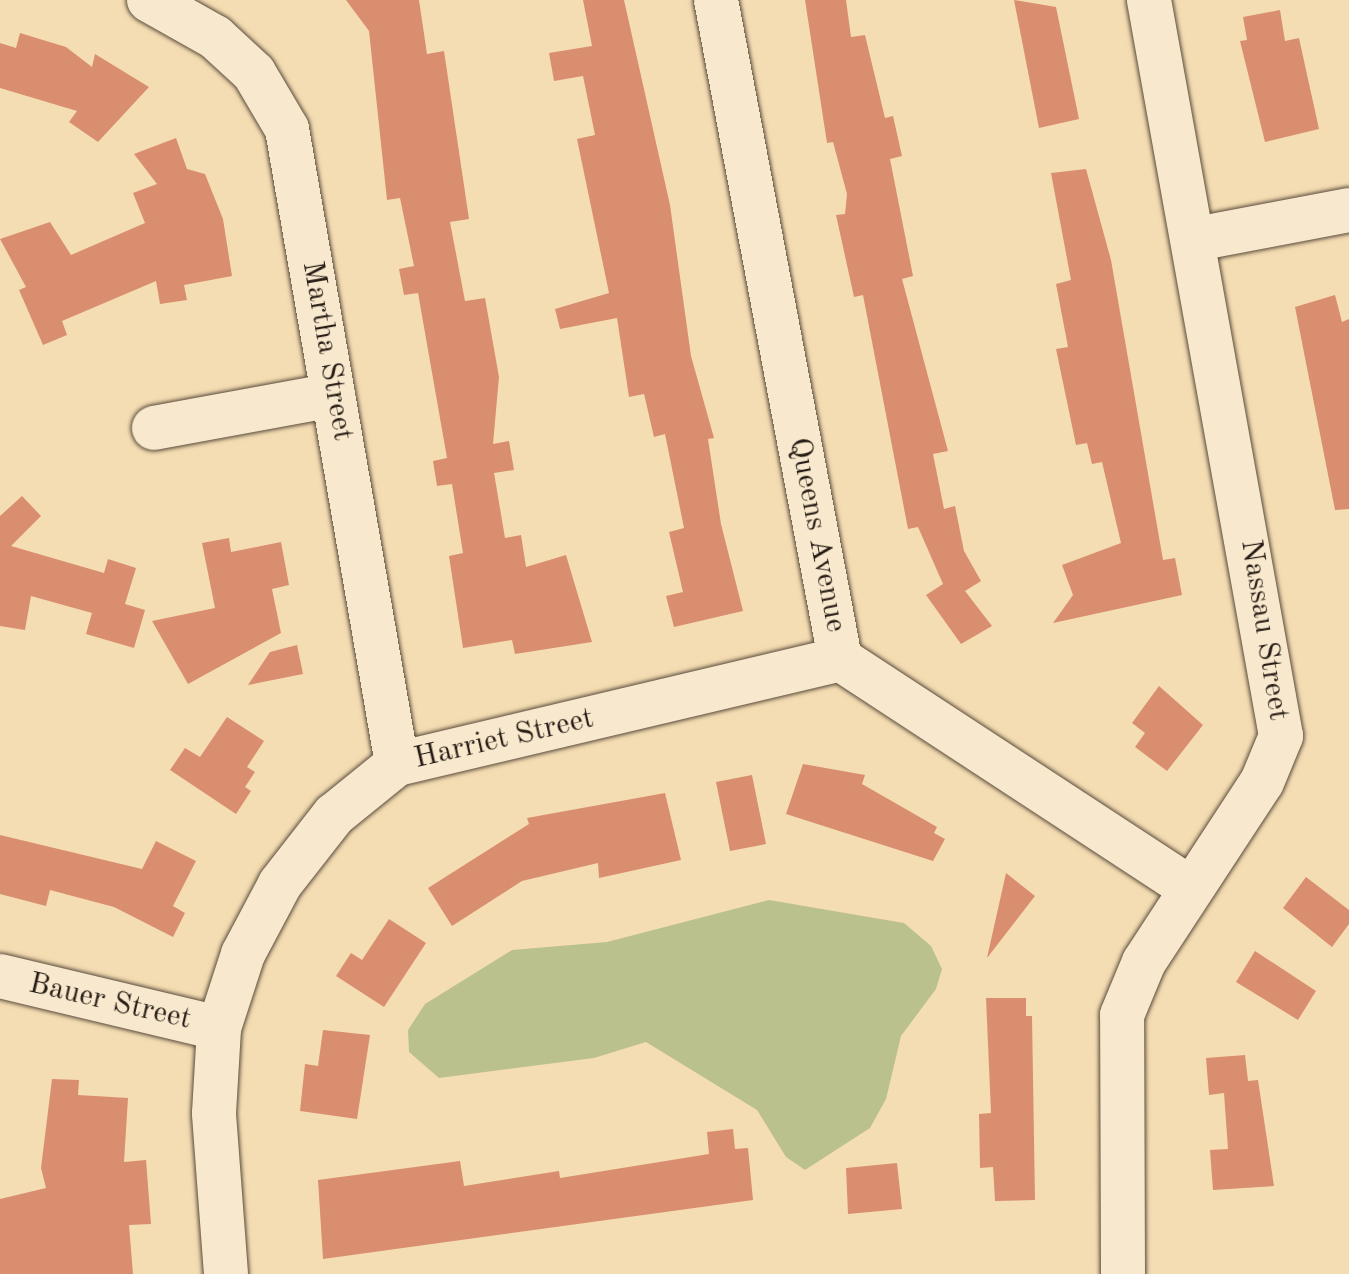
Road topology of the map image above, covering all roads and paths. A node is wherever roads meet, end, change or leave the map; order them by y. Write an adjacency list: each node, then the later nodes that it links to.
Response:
1 (149, 0): 6 (street, Martha Street)
2 (716, 0): 8 (street, Queens Avenue)
3 (1149, 0): 5 (street, Nassau Street)
4 (1349, 210): 5 (street)
5 (1196, 239): 10 (street, Nassau Street)
6 (333, 395): 7 (street); 9 (street, Martha Street)
7 (154, 428)
8 (840, 659): 9 (street, Harriet Street); 10 (street, Queens Avenue)
9 (397, 764): 12 (street, Harriet Street)
10 (1190, 888): 14 (street, Nassau Street)
11 (0, 976): 12 (street, Bauer Street)
12 (219, 1028): 13 (street, Harriet Street)
13 (226, 1274)
14 (1123, 1274)

